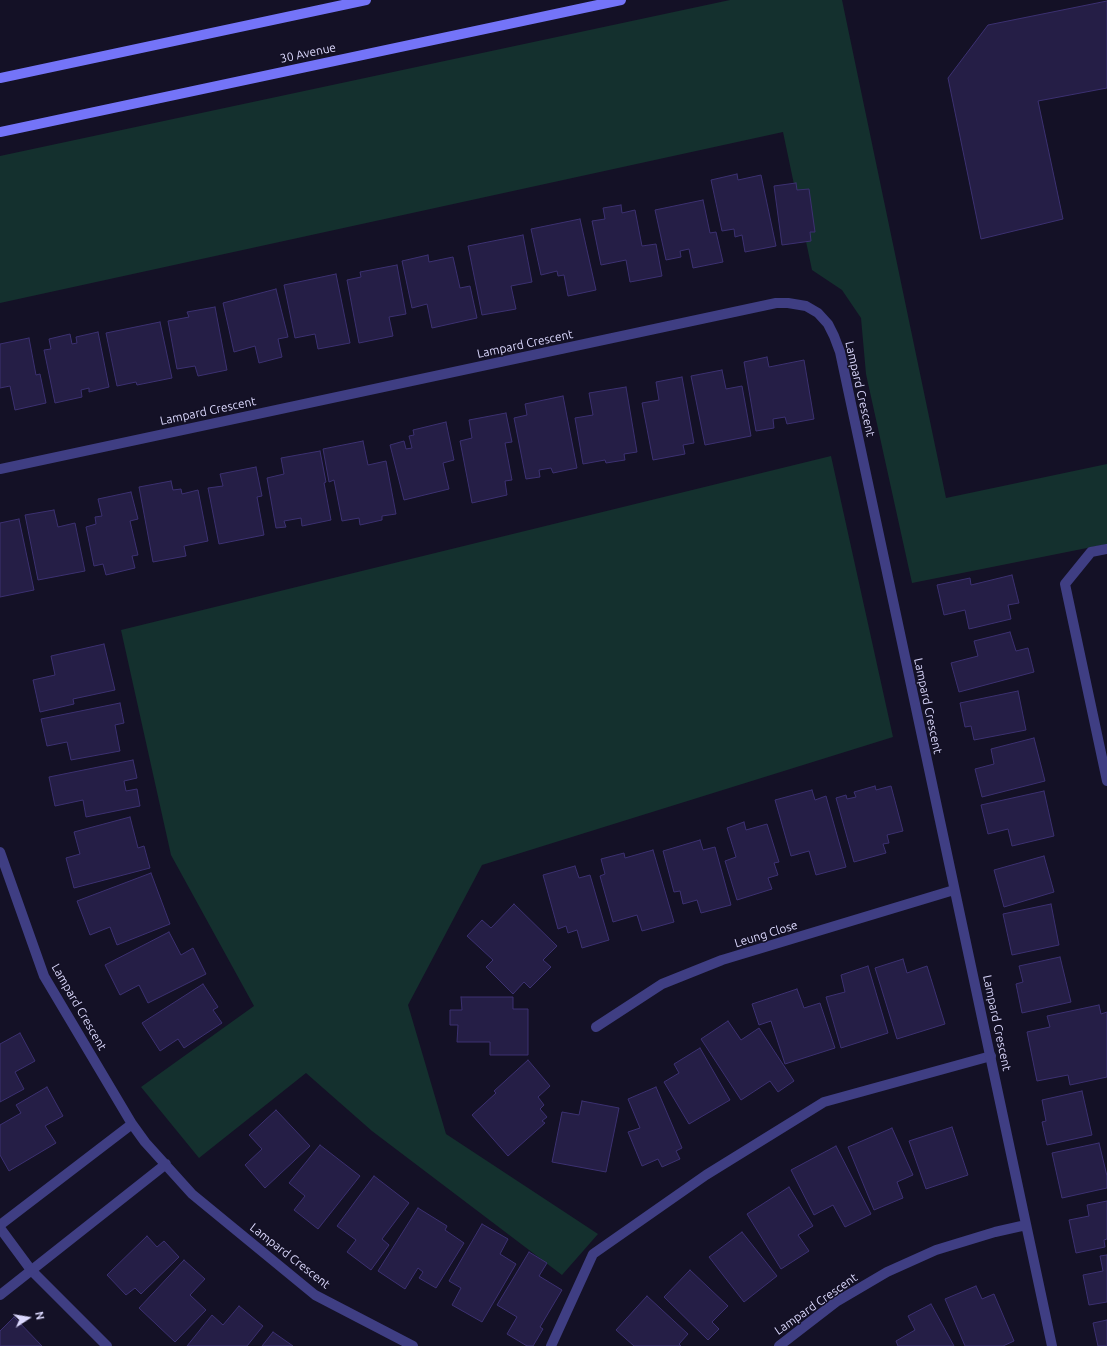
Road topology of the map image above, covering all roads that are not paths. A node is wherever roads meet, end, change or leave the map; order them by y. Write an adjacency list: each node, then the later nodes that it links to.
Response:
1 (366, 0): 3 (main road)
2 (621, 0): 4 (main road, 30 Avenue)
3 (0, 78)
4 (0, 132)
5 (0, 469): 9 (street, Lampard Crescent)
6 (1107, 548): 7 (street)
7 (1107, 781)
8 (0, 852): 12 (street, Lampard Crescent)
9 (954, 890): 10 (street, Leung Close); 11 (street, Lampard Crescent)
10 (596, 1027)
11 (991, 1056): 14 (street, Lampard Crescent); 20 (street)
12 (132, 1124): 13 (street, Lampard Crescent); 15 (street)
13 (166, 1164): 16 (street); 19 (street, Lampard Crescent)
14 (1026, 1225): 21 (street, Lampard Crescent); 22 (street, Lampard Crescent)
15 (0, 1227): 16 (street)
16 (31, 1270): 17 (street); 18 (street)
17 (0, 1295)
18 (107, 1346)
19 (413, 1346)
20 (551, 1346)
21 (778, 1346)
22 (1052, 1346)

